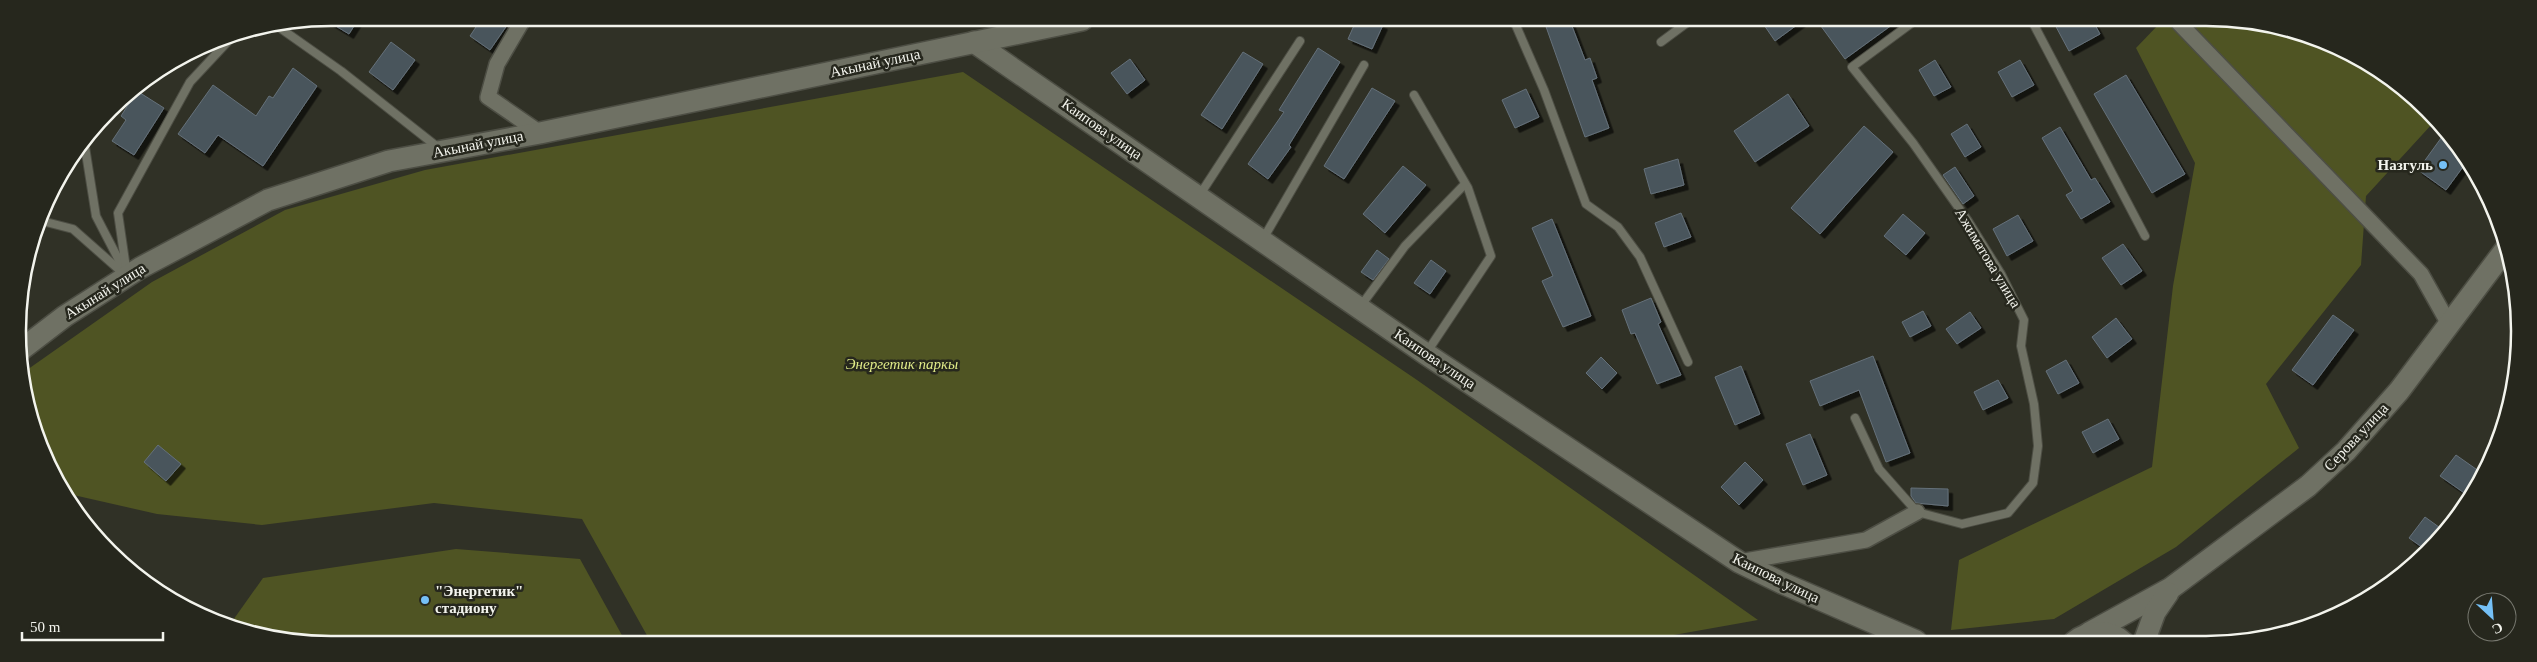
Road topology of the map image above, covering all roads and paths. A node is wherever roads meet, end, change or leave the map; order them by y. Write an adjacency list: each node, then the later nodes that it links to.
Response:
1 (519, 26): 15 (street)
2 (1048, 26): 9 (main road, Акынай улица)
3 (1516, 26): 29 (lane)
4 (1683, 26): 11 (lane)
5 (1908, 26): 31 (lane, Ажиматова улица)
6 (2035, 26): 21 (lane)
7 (2182, 26): 26 (street)
8 (283, 30): 17 (lane)
9 (974, 42): 15 (main road, Акынай улица); 19 (main road, Каипова улица)
10 (1300, 42): 19 (lane)
11 (1661, 42)
12 (224, 45): 24 (lane)
13 (1364, 65): 22 (lane)
14 (1414, 95): 18 (lane)
15 (540, 133): 17 (main road, Акынай улица)
16 (86, 150): 24 (lane)
17 (443, 151): 24 (main road, Акынай улица)
18 (1465, 184): 25 (lane); 28 (lane)
19 (1199, 196): 22 (main road, Каипова улица)
20 (46, 222): 24 (lane)
21 (2145, 236)
22 (1262, 240): 25 (main road, Каипова улица)
23 (2501, 256): 26 (main road, Серова улица)
24 (127, 277): 27 (main road, Акынай улица)
25 (1360, 308): 28 (main road, Каипова улица)
26 (2450, 324): 33 (main road, Серова улица)
27 (27, 345)
28 (1426, 354): 32 (main road, Каипова улица)
29 (1688, 362)
30 (1855, 418): 31 (lane)
31 (1917, 512): 32 (street)
32 (1740, 562): 34 (main road, Каипова улица)
33 (2171, 588): 35 (main road, Серова улица); 38 (main road, Серова улица)
34 (1904, 636)
35 (2083, 636)
36 (2089, 636): 37 (main road)
37 (2115, 636)
38 (2146, 636)

